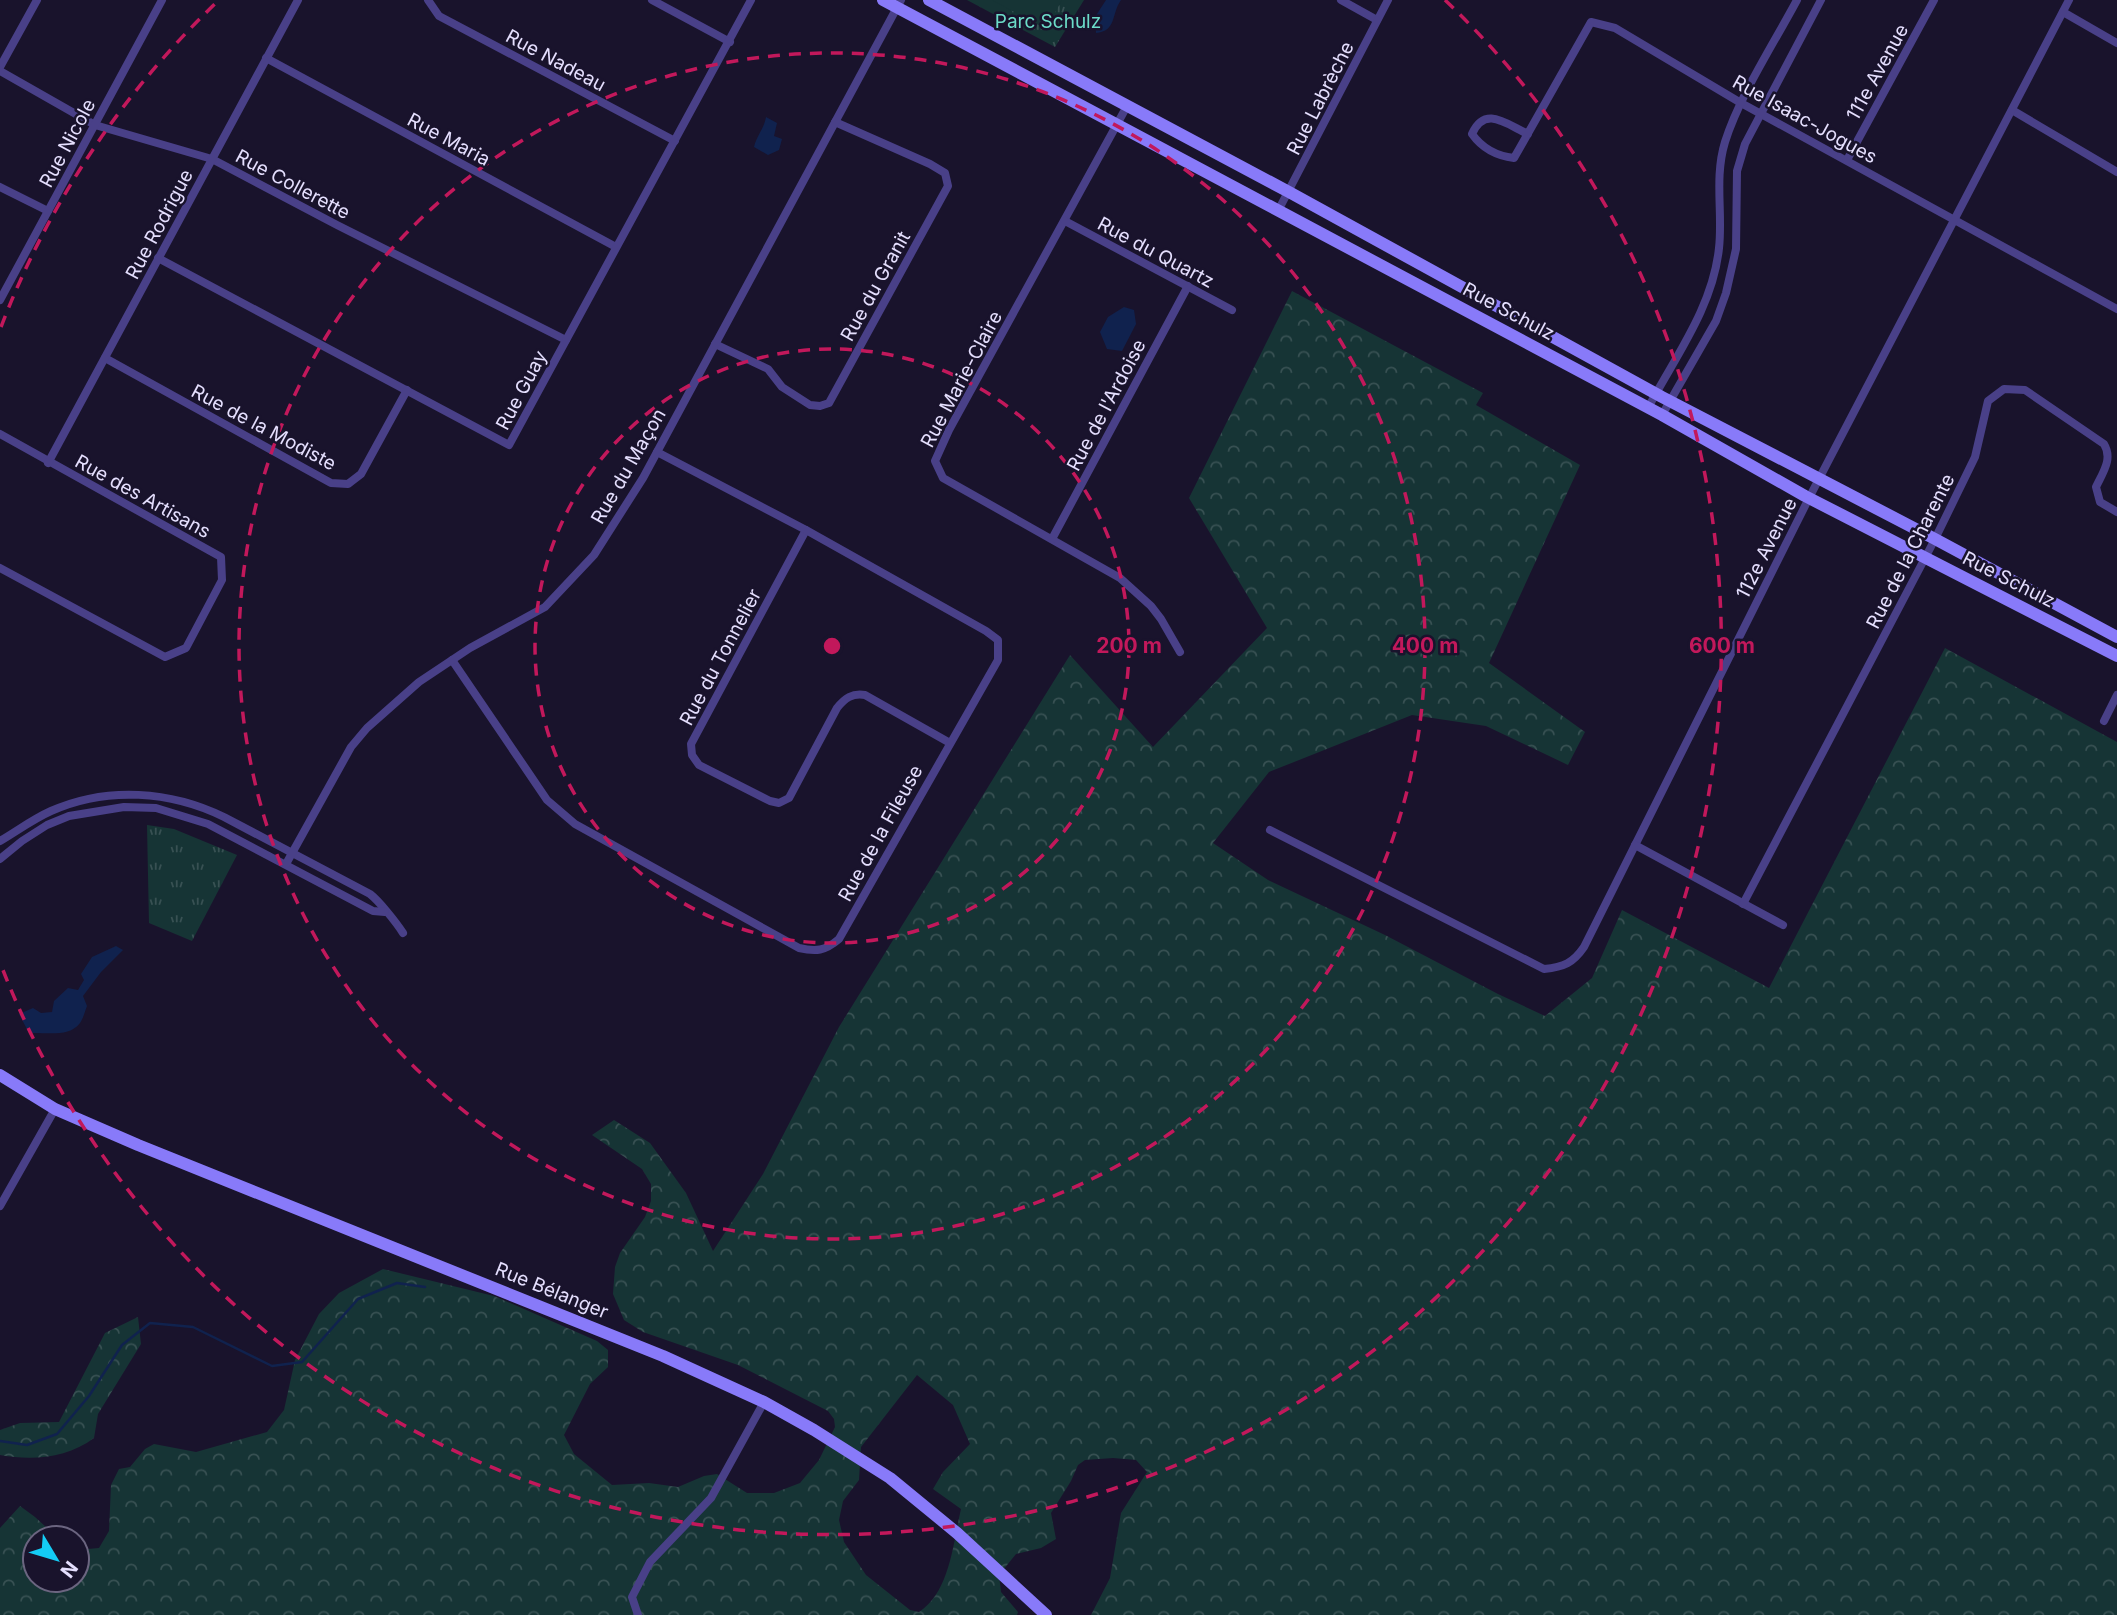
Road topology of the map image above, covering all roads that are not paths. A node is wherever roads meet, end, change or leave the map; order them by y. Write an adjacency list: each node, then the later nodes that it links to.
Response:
1 (37, 0): 23 (street)
2 (162, 0): 30 (street, Rue Nicole)
3 (298, 0): 21 (street, Rue Rodrigue)
4 (428, 0): 32 (street, Rue Nadeau)
5 (652, 0): 19 (street)
6 (751, 0): 19 (street, Rue Guay)
7 (883, 0): 15 (street, Rue Schulz)
8 (929, 0): 18 (street, Rue Schulz)
9 (1341, 0): 17 (street)
10 (1388, 0): 17 (street, Rue Labrèche)
11 (1797, 0): 24 (street)
12 (1821, 0): 27 (street)
13 (1934, 0): 34 (street, 111e Avenue)
14 (2069, 0): 16 (street, 112e Avenue)
15 (899, 4): 22 (street, Rue Schulz); 28 (street, Rue du Maçon)
16 (2063, 12): 20 (street); 26 (street, 112e Avenue)
17 (1377, 20): 37 (street, Rue Labrèche)
18 (1004, 40): 22 (street); 25 (street, Rue Schulz)
19 (730, 42): 32 (street, Rue Guay)
20 (2117, 43)
21 (266, 58): 33 (street, Rue Rodrigue); 42 (street, Rue Maria)
22 (994, 58): 29 (street, Rue Schulz)
23 (0, 69): 30 (street, Rue Collerette)
24 (1741, 103): 27 (street, Rue Isaac-Jogues); 31 (street, Rue Isaac-Jogues); 52 (street)
25 (1127, 106): 29 (street, Rue Marie-Claire); 37 (street, Rue Schulz)
26 (2012, 110): 35 (street); 40 (street, 112e Avenue)
27 (1760, 114): 34 (street, Rue Isaac-Jogues); 53 (street)
28 (835, 122): 49 (street, Rue du Maçon); 49 (street, Rue du Granit)
29 (1117, 124): 38 (street, Rue Schulz); 41 (street, Rue Marie-Claire)
30 (95, 125): 33 (street, Rue Collerette); 39 (street, Rue Nicole)
31 (1528, 134): 31 (street, Rue Isaac-Jogues)
32 (675, 141): 42 (street, Rue Guay)
33 (212, 159): 43 (street, Rue Rodrigue); 48 (street, Rue Collerette)
34 (1847, 160): 40 (street, Rue Isaac-Jogues)
35 (2117, 172)
36 (0, 187): 39 (street)
37 (1289, 192): 38 (street, Rue Labrèche); 52 (street, Rue Schulz)
38 (1279, 209): 54 (street, Rue Schulz)
39 (48, 211): 45 (street, Rue Nicole)
40 (1954, 220): 46 (street, Rue Isaac-Jogues); 61 (street, 112e Avenue)
41 (1065, 221): 44 (street, Rue du Quartz); 65 (street, Rue Marie-Claire)
42 (616, 247): 48 (street, Rue Guay)
43 (158, 258): 50 (street, Rue Rodrigue); 51 (street, Rue Guay)
44 (1188, 286): 47 (street, Rue du Quartz); 65 (street, Rue de l'Ardoise)
45 (0, 300)
46 (2117, 309)
47 (1232, 310)
48 (566, 340): 51 (street, Rue Guay)
49 (715, 344): 58 (street, Rue du Maçon)
50 (104, 358): 51 (street, Rue de la Modiste); 60 (street, Rue Rodrigue)
51 (407, 390)
52 (1656, 394): 53 (street, Rue Schulz); 54 (street)
53 (1669, 401): 55 (street); 57 (street, Rue Schulz)
54 (1648, 408): 55 (street, Rue Schulz)
55 (1662, 415): 59 (street, Rue Schulz)
56 (0, 434): 60 (street, Rue des Artisans)
57 (1746, 442): 59 (street); 61 (street, Rue Schulz)
58 (657, 452): 64 (street, Rue de la Fileuse); 72 (street, Rue du Maçon)
59 (1737, 458): 62 (street, Rue Schulz)
60 (48, 463): 68 (street, Rue des Artisans)
61 (1818, 480): 62 (street, 112e Avenue); 66 (street, Rue Schulz)
62 (1809, 498): 67 (street, Rue Schulz); 78 (street, 112e Avenue)
63 (2117, 512): 66 (street, Rue de la Charente)
64 (806, 530): 75 (street, Rue de la Fileuse); 75 (street, Rue du Tonnelier)
65 (1052, 539): 70 (street, Rue Marie-Claire)
66 (1935, 539): 67 (street, Rue de la Charente); 69 (street, Rue Schulz)
67 (1925, 558): 71 (street, Rue Schulz); 82 (street, Rue de la Charente)
68 (0, 568)
69 (2117, 637)
70 (1180, 652)
71 (2117, 656)
72 (452, 660): 75 (street, Rue de la Fileuse); 79 (street, Rue du Maçon)
73 (2117, 695): 74 (street)
74 (2104, 721)
75 (950, 743)
76 (1270, 830): 78 (street, 112e Avenue)
77 (0, 841): 79 (street)
78 (1635, 845): 82 (street)
79 (292, 853): 81 (street, Rue du Maçon); 83 (street)
80 (0, 859): 81 (street)
81 (286, 864): 83 (street)
82 (1743, 904): 84 (street)
83 (385, 912): 85 (street)
84 (1783, 925)
85 (403, 933)
86 (0, 1075): 87 (street, Rue Bélanger)
87 (55, 1109): 88 (street); 89 (street, Rue Bélanger)
88 (0, 1206)
89 (764, 1402): 90 (street); 91 (street, Rue Bélanger)
90 (638, 1615)
91 (1046, 1615)

